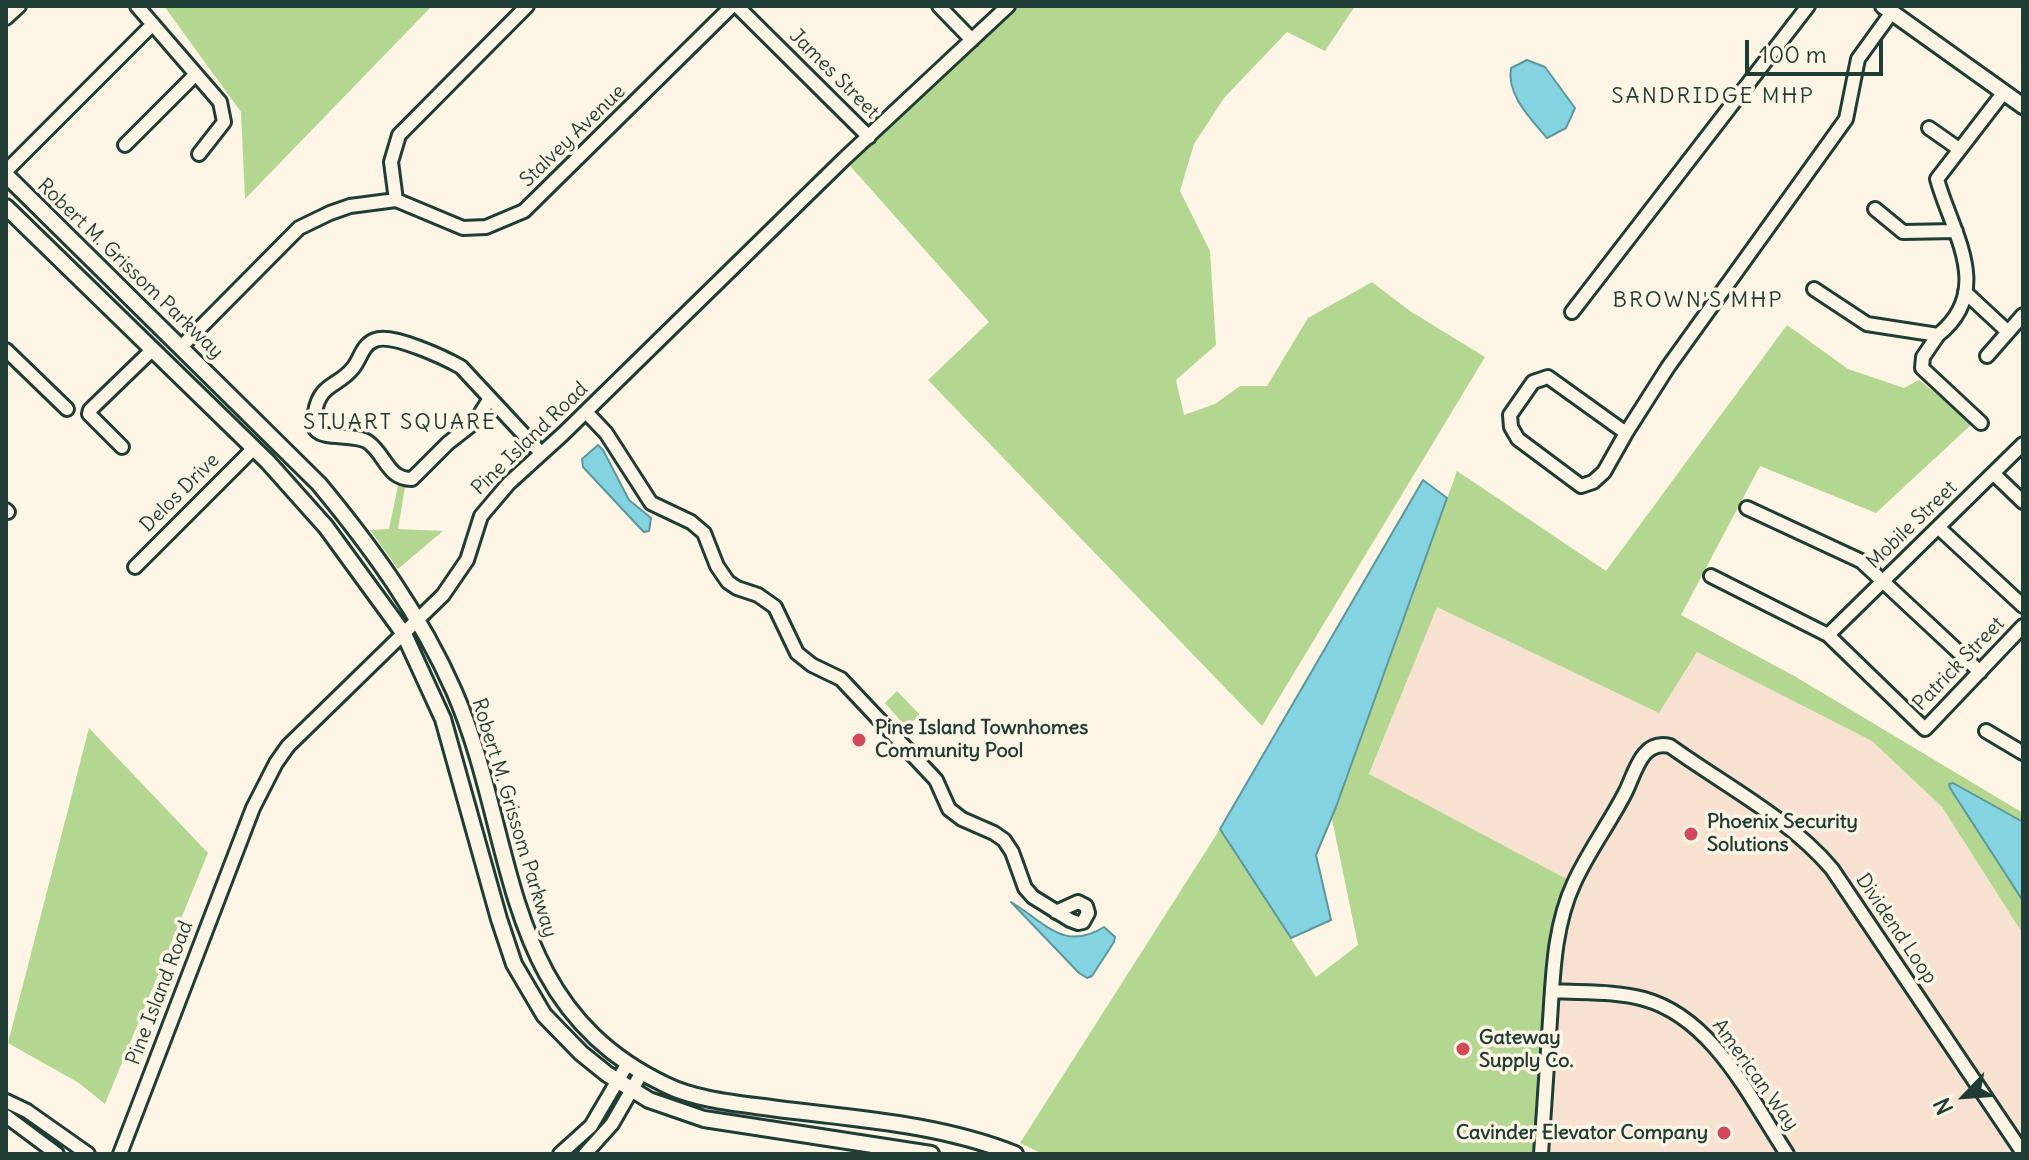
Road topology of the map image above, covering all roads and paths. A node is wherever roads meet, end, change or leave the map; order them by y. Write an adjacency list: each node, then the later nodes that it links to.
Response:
1 (19, 6): 9 (street)
2 (137, 6): 10 (street)
3 (527, 6): 22 (street)
4 (735, 6): 16 (street, James Street); 22 (street, Stalvey Avenue)
5 (939, 6): 11 (street)
6 (1008, 6): 11 (street, Pine Island Road)
7 (1808, 6): 28 (street)
8 (1887, 9): 13 (main road); 40 (street)
9 (6, 18)
10 (153, 24): 12 (street); 20 (street)
11 (972, 40): 16 (street, Pine Island Road)
12 (196, 74): 17 (street); 19 (street)
13 (2004, 92): 14 (main road); 18 (street)
14 (2023, 106)
15 (1929, 128): 18 (street)
16 (869, 137): 38 (street, Pine Island Road)
17 (125, 145)
18 (1959, 149): 25 (street)
19 (199, 154)
20 (6, 173): 21 (main road, Robert M. Grissom Parkway)
21 (27, 196): 24 (street); 32 (main road, Robert M. Grissom Parkway)
22 (396, 200): 32 (street)
23 (1875, 209): 25 (street)
24 (7, 211): 34 (main road, Robert M. Grissom Parkway)
25 (1956, 231): 27 (street)
26 (1814, 289): 31 (street)
27 (1965, 292): 30 (street); 31 (street)
28 (1572, 312)
29 (2023, 315): 30 (street)
30 (2008, 332): 35 (street)
31 (1938, 335): 39 (street)
32 (181, 347): 46 (main road, Robert M. Grissom Parkway)
33 (6, 350): 37 (street)
34 (152, 350): 42 (street); 43 (main road, Robert M. Grissom Parkway)
35 (1987, 356)
36 (489, 400): 36 (street); 44 (street)
37 (67, 409)
38 (586, 412): 44 (street, Pine Island Road); 62 (street)
39 (1981, 423)
40 (1626, 433): 40 (street)
41 (2023, 444): 45 (street, Mobile Street)
42 (122, 447)
43 (254, 448): 47 (main road, Robert M. Grissom Parkway); 51 (street, Delos Drive)
44 (541, 453): 55 (street, Pine Island Road)
45 (1994, 474): 48 (street); 50 (street, Mobile Street)
46 (319, 484): 47 (main road); 55 (main road, Robert M. Grissom Parkway)
47 (298, 496): 57 (main road, Robert M. Grissom Parkway)
48 (2023, 502)
49 (1747, 508): 53 (street)
50 (1939, 528): 53 (street, Mobile Street); 54 (street)
51 (135, 567)
52 (1711, 576): 58 (street)
53 (1884, 580): 58 (street, Mobile Street); 59 (street)
54 (2023, 606)
55 (418, 620): 57 (street, Pine Island Road); 64 (main road, Robert M. Grissom Parkway)
56 (2023, 626): 59 (street, Patrick Street)
57 (404, 634): 66 (main road, Robert M. Grissom Parkway); 73 (street, Pine Island Road)
58 (1828, 635): 59 (street, Patrick Street)
59 (1980, 672)
60 (1986, 731): 61 (street)
61 (2023, 753)
62 (1056, 912)
63 (1552, 991): 70 (street, Dividend Loop); 78 (street); 79 (street, American Way)
64 (628, 1063): 65 (main road, Robert M. Grissom Parkway); 66 (street)
65 (642, 1072): 67 (street); 77 (main road, Robert M. Grissom Parkway)
66 (618, 1081): 67 (main road, Robert M. Grissom Parkway); 74 (street)
67 (633, 1091): 75 (street); 76 (main road, Robert M. Grissom Parkway)
68 (6, 1101): 72 (street)
69 (6, 1116): 71 (street)
70 (2023, 1153)
71 (57, 1154)
72 (88, 1154)
73 (120, 1154)
74 (560, 1154)
75 (585, 1154)
76 (931, 1154)
77 (1015, 1154)
78 (1541, 1154)
79 (1787, 1154)

